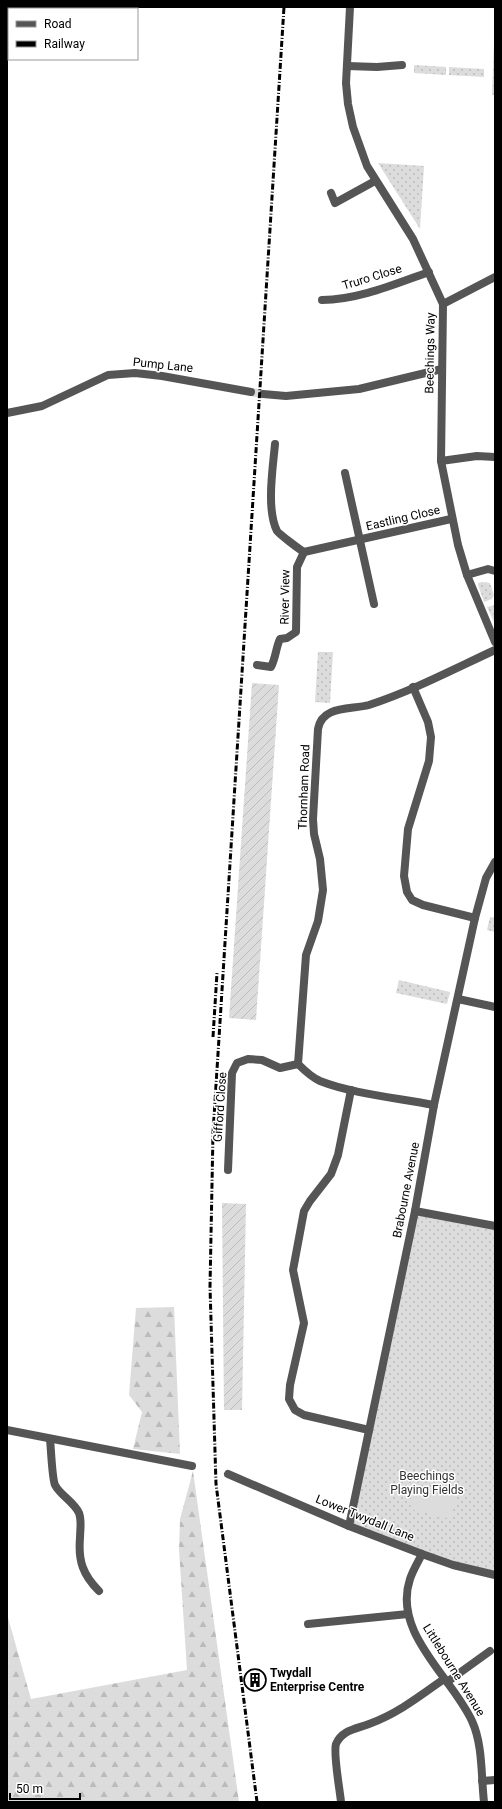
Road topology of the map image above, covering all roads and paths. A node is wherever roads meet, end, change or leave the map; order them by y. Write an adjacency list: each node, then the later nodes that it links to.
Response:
1 (350, 7): 3 (street, Beechings Way)
2 (402, 65): 3 (street)
3 (346, 66): 4 (street, Beechings Way)
4 (375, 180): 5 (street); 6 (street, Beechings Way)
5 (332, 193)
6 (429, 272): 8 (street, Truro Close); 9 (street, Beechings Way)
7 (495, 276): 9 (street)
8 (322, 300)
9 (443, 304): 10 (street, Beechings Way)
10 (442, 369): 12 (street); 16 (street, Beechings Way)
11 (251, 392): 13 (street, Pump Lane)
12 (263, 394)
13 (7, 413)
14 (275, 444): 20 (street)
15 (494, 455): 16 (street)
16 (441, 462): 18 (street, Beechings Way)
17 (345, 473): 19 (street, Eastling Close)
18 (451, 519): 19 (street, Eastling Close); 22 (street, Beechings Way)
19 (359, 540): 20 (street, Eastling Close); 23 (street, Eastling Close)
20 (304, 552): 26 (street, River View)
21 (495, 571): 22 (street)
22 (467, 575): 24 (street, Beechings Way)
23 (374, 604)
24 (495, 642)
25 (495, 650): 27 (street, Thornham Road)
26 (257, 665)
27 (413, 687): 29 (street); 32 (street, Thornham Road)
28 (495, 862): 29 (street, Brabourne Avenue)
29 (474, 918): 30 (street, Brabourne Avenue)
30 (458, 999): 31 (street); 34 (street, Brabourne Avenue)
31 (495, 1007)
32 (298, 1064): 33 (street); 35 (street, Gifford Close)
33 (352, 1090): 34 (street); 39 (street)
34 (434, 1105): 36 (street, Brabourne Avenue)
35 (228, 1170)
36 (415, 1211): 37 (street); 39 (street, Brabourne Avenue)
37 (495, 1226)
38 (7, 1430): 40 (street)
39 (368, 1430): 43 (street, Brabourne Avenue)
40 (50, 1439): 41 (street); 46 (street)
41 (192, 1466)
42 (228, 1474): 43 (street, Lower Twydall Lane)
43 (349, 1526): 44 (street, Lower Twydall Lane)
44 (422, 1554): 45 (street, Lower Twydall Lane); 47 (street, Littlebourne Avenue)
45 (495, 1575)
46 (99, 1591)
47 (408, 1614): 48 (street); 50 (street, Littlebourne Avenue)
48 (308, 1624)
49 (490, 1651): 50 (street)
50 (445, 1681): 52 (street, Littlebourne Avenue); 53 (street)
51 (495, 1780): 52 (street)
52 (482, 1781): 54 (street, Littlebourne Avenue)
53 (341, 1802)
54 (484, 1802)

